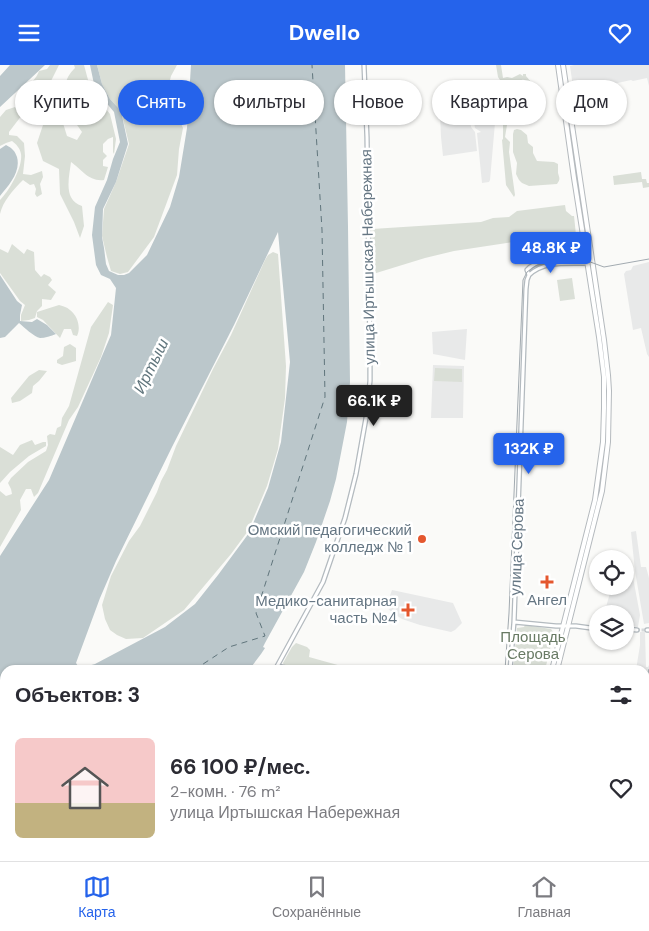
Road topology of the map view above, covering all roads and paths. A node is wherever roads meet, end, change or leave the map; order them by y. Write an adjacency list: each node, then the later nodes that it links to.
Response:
1 (364, 65): 12 (main road, улица Иртышская Набережная)
2 (558, 65): 4 (main road)
3 (563, 65): 5 (main road)
4 (586, 255): 5 (main road); 6 (main road)
5 (590, 263): 6 (main road); 8 (main road)
6 (529, 275): 7 (main road, улица Серова)
7 (514, 622): 8 (main road); 13 (main road, улица Серова)
8 (565, 626): 9 (main road); 14 (main road); 15 (main road)
9 (589, 628)
10 (634, 630): 11 (main road)
11 (637, 630)
12 (279, 665)
13 (510, 665)
14 (553, 665)
15 (558, 665)

